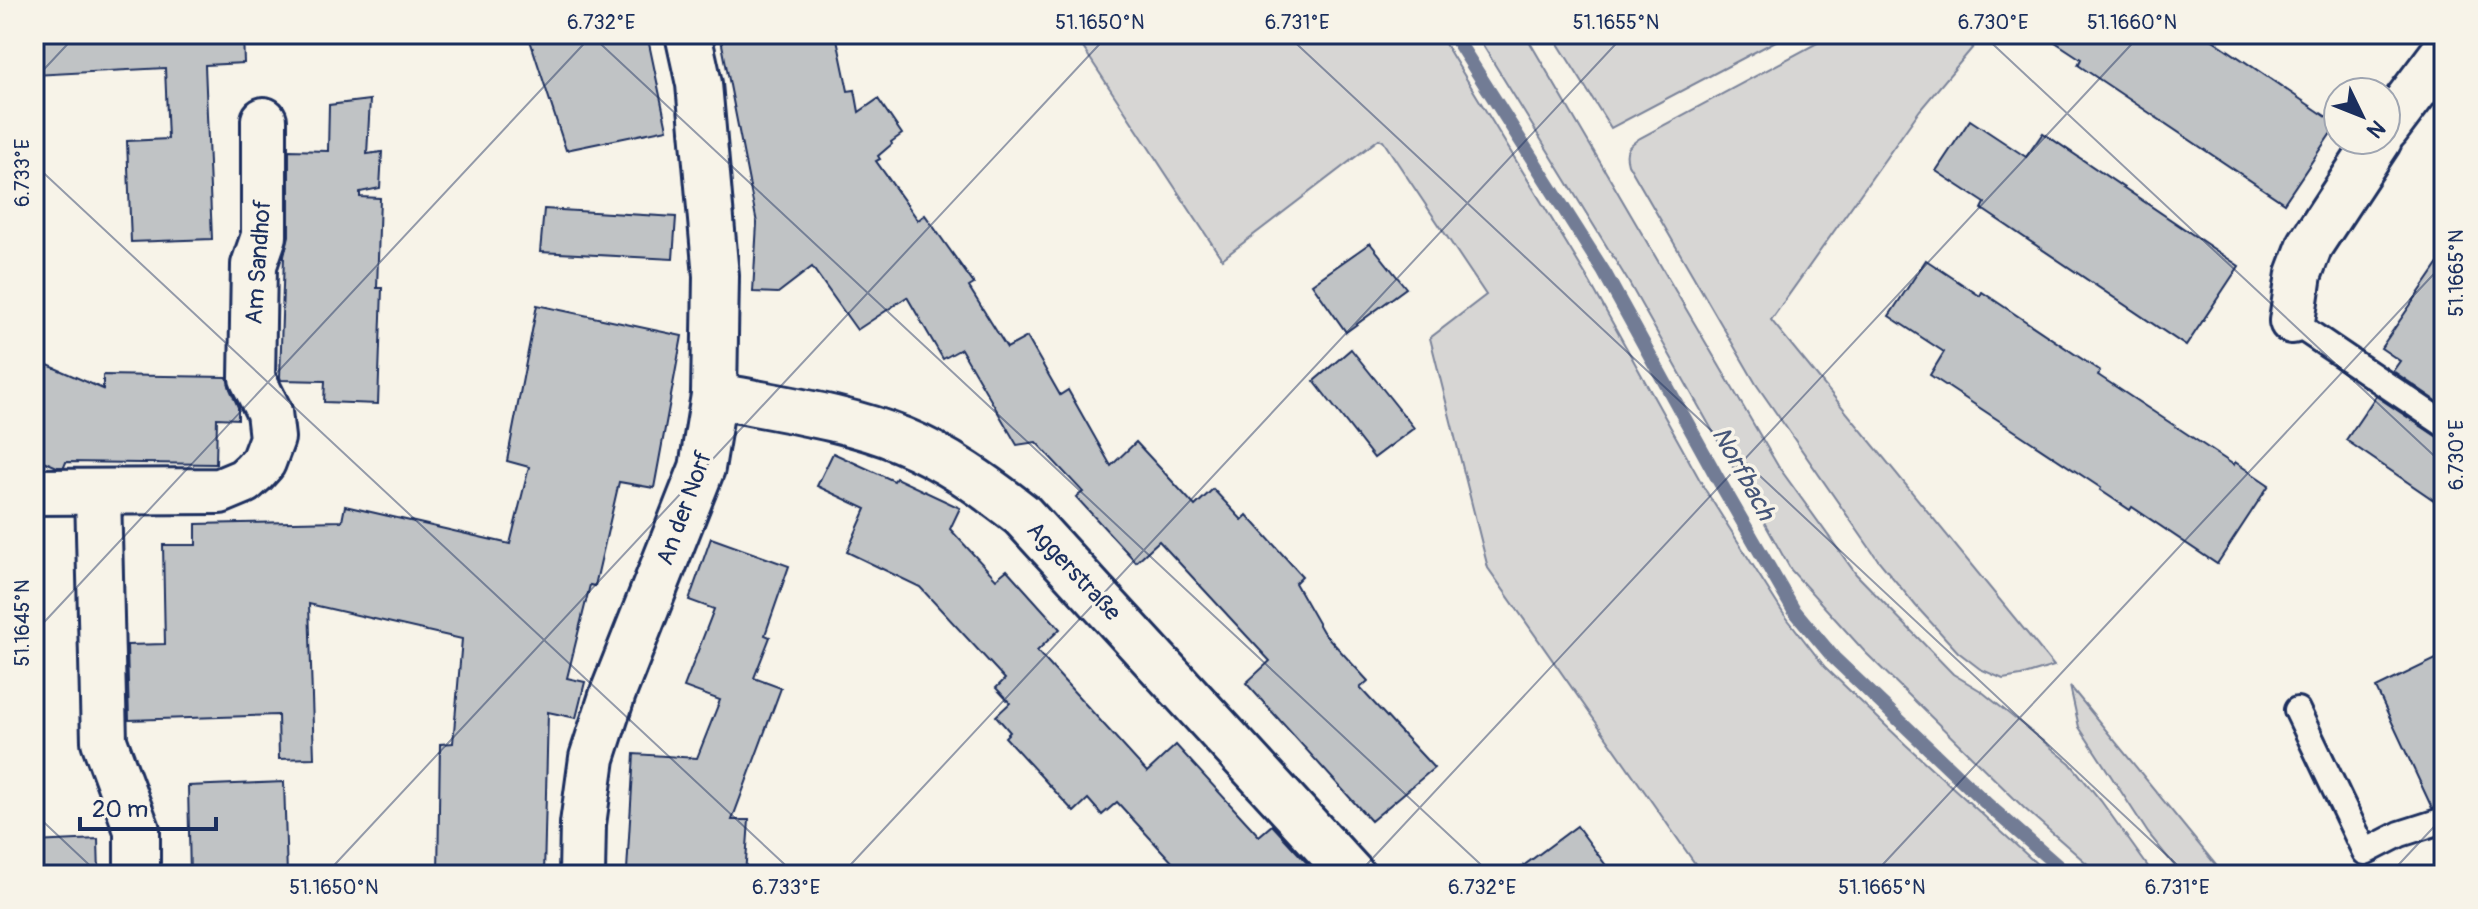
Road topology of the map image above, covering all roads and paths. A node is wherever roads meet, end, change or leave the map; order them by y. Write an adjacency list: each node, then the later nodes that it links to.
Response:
1 (688, 34): 7 (street, An der Norf)
2 (2444, 52): 3 (street)
3 (2402, 108)
4 (264, 120): 10 (street, Am Sandhof)
5 (2368, 156): 6 (street)
6 (2292, 321): 8 (lane)
7 (714, 395): 14 (street, An der Norf); 15 (street, Aggerstraße)
8 (2444, 424)
9 (34, 492): 10 (street, Am Sandhof)
10 (98, 493): 13 (street)
11 (2297, 710): 12 (lane)
12 (2444, 820)
13 (137, 875)
14 (582, 875)
15 (1352, 875)

